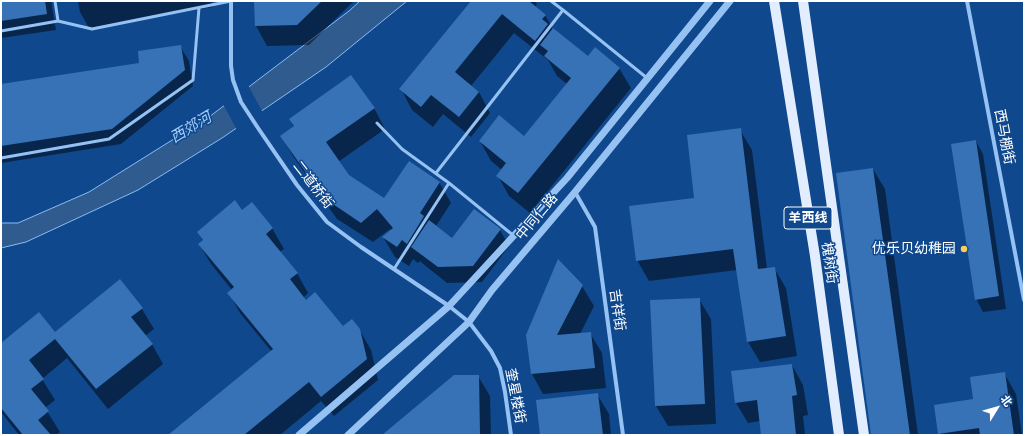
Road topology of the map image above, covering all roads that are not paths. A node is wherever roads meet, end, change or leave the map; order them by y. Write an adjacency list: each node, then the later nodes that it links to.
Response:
1 (55, 1): 11 (lane)
2 (230, 1): 9 (lane); 20 (street, 二道桥街)
3 (551, 1): 10 (lane)
4 (710, 1): 13 (street)
5 (730, 1): 18 (street, 中同仁路)
6 (774, 1): 28 (main road, 槐树街 / 羊西线)
7 (803, 1): 29 (main road, 槐树街 / 羊西线)
8 (967, 1): 21 (street, 西马棚街)
9 (198, 8): 11 (lane); 15 (lane)
10 (563, 10): 13 (lane); 16 (lane)
11 (58, 21): 12 (lane)
12 (1, 31)
13 (647, 78): 19 (street)
14 (377, 123): 16 (lane)
15 (1, 158)
16 (436, 173): 17 (lane)
17 (449, 183): 19 (lane); 20 (lane)
18 (575, 192): 23 (street, 中同仁路); 27 (street, 吉祥街)
19 (514, 236): 22 (street)
20 (394, 269): 22 (street, 二道桥街)
21 (1024, 300)
22 (449, 306): 23 (street, 二道桥街); 24 (street)
23 (469, 322): 25 (street, 中同仁路); 26 (street, 奎星楼街)
24 (299, 435)
25 (348, 435)
26 (511, 435)
27 (623, 435)
28 (839, 435)
29 (864, 435)

